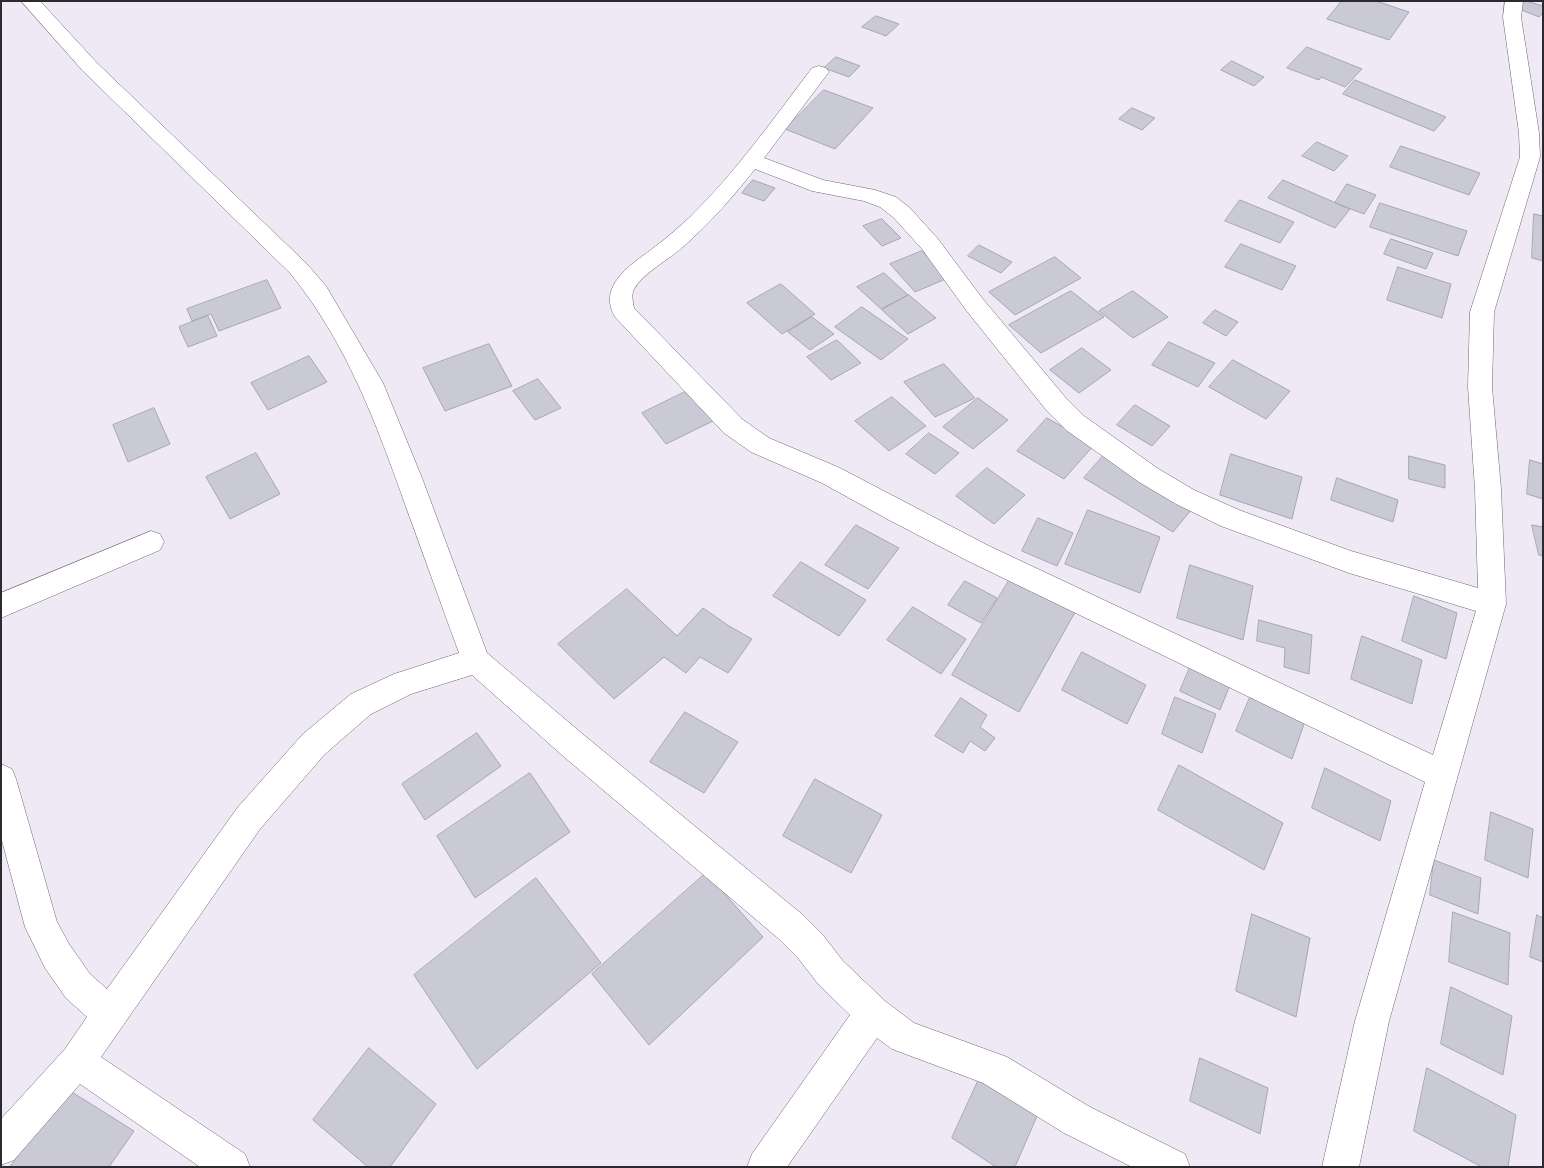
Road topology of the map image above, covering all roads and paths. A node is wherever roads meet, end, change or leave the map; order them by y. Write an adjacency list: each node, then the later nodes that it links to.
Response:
1 (30, 1): 8 (street)
2 (1514, 1): 6 (street)
3 (819, 72): 4 (street)
4 (752, 161): 6 (street); 9 (street)
5 (151, 542): 7 (street)
6 (1492, 604): 9 (street)
7 (1, 606)
8 (476, 661): 11 (street); 12 (street)
9 (1442, 775): 18 (street)
10 (1, 779): 12 (street)
11 (873, 1012): 16 (street); 17 (street)
12 (110, 1014): 13 (street)
13 (77, 1061): 14 (street); 15 (street)
14 (1, 1147)
15 (232, 1167)
16 (765, 1167)
17 (1172, 1167)
18 (1340, 1167)

